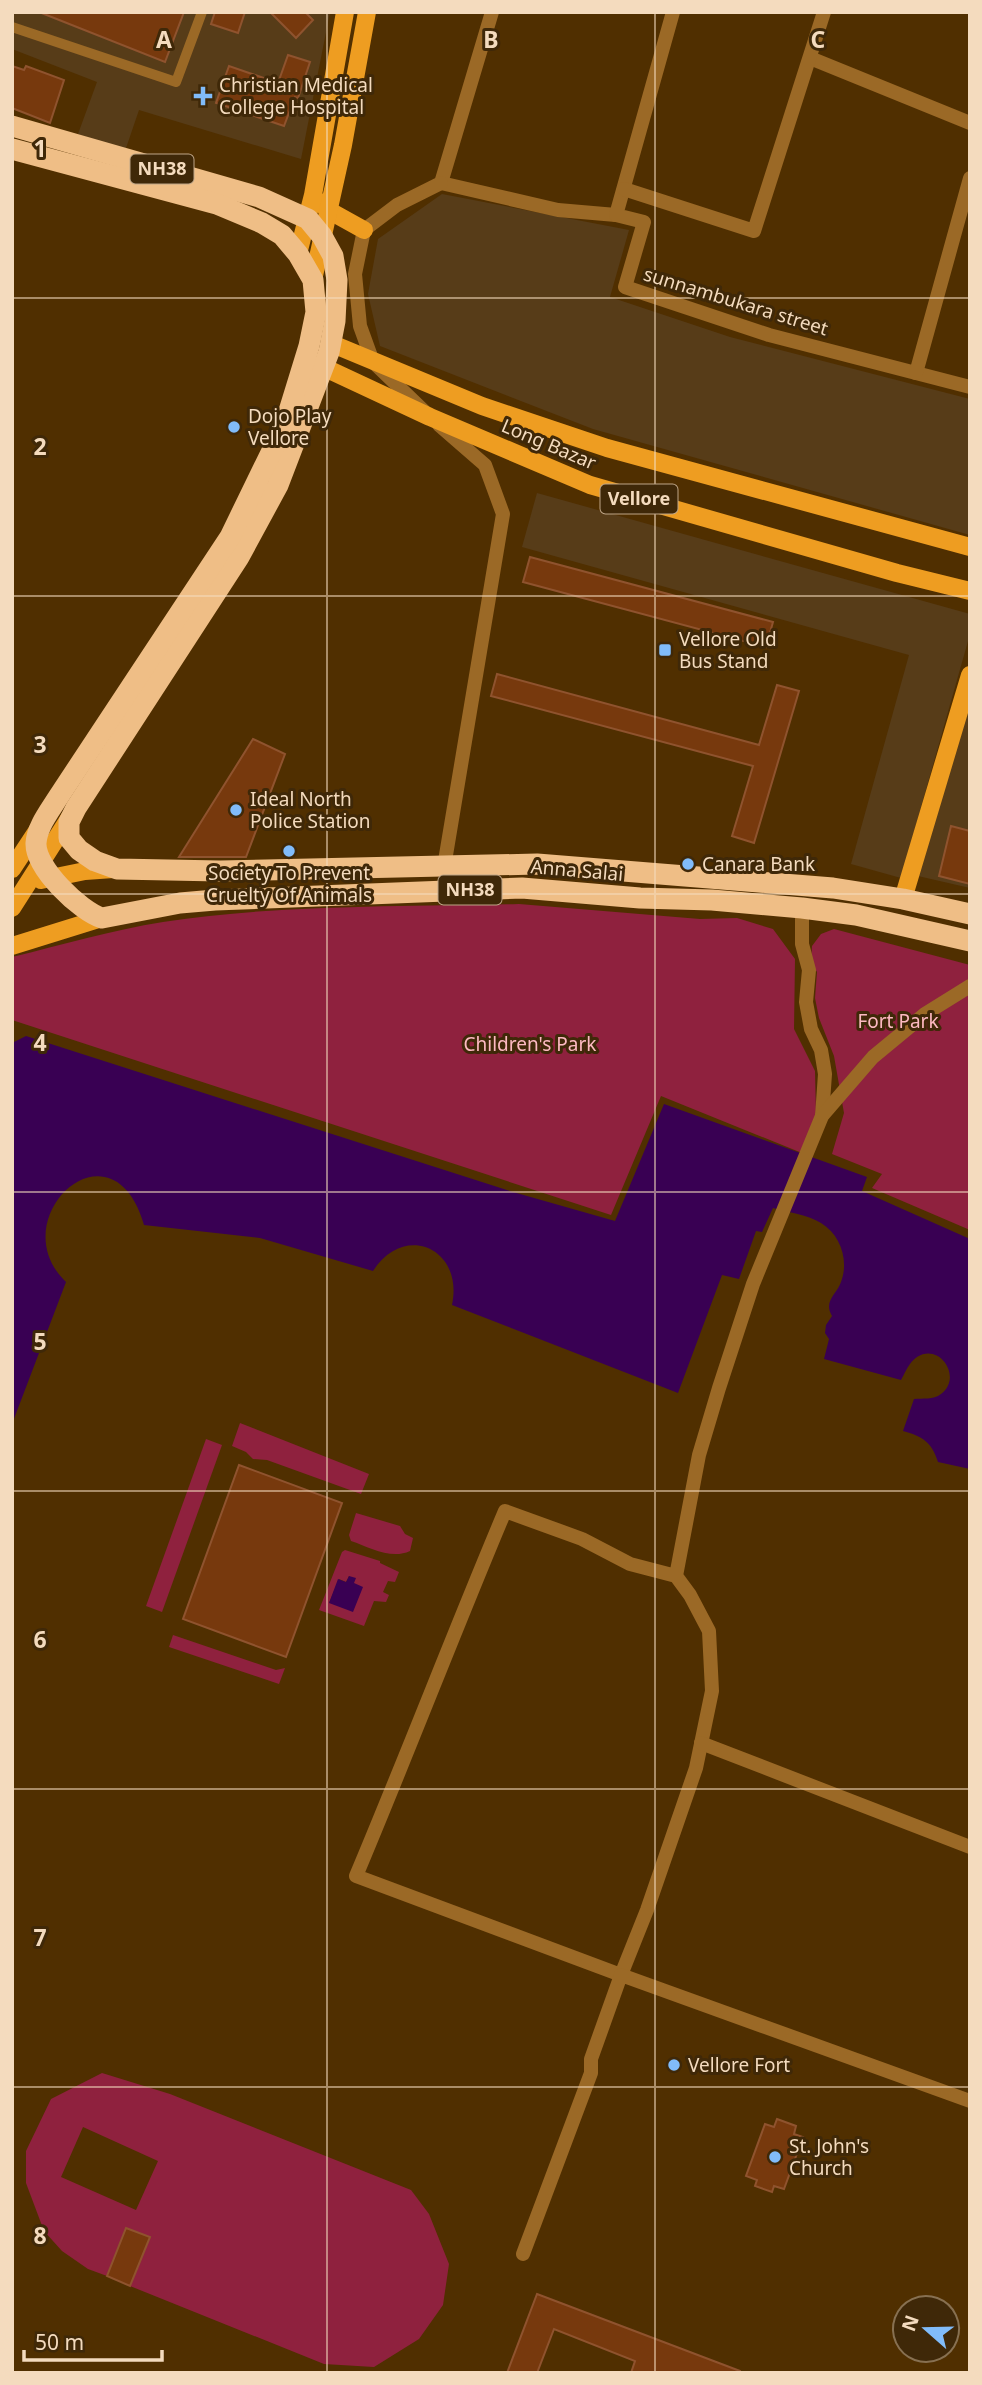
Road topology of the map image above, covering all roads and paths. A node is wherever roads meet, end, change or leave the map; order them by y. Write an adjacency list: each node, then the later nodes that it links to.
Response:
1 (202, 12): 7 (lane)
2 (345, 12): 15 (main road)
3 (367, 12): 16 (main road)
4 (492, 12): 13 (street)
5 (673, 12): 14 (street)
6 (824, 12): 8 (street)
7 (12, 27)
8 (810, 58): 9 (street); 14 (street)
9 (970, 122)
10 (12, 126): 18 (highway, NH38)
11 (12, 149): 21 (highway, NH38)
12 (970, 178): 26 (street)
13 (441, 183): 17 (street); 19 (street)
14 (624, 190): 17 (street)
15 (313, 195): 16 (main road); 18 (main road)
16 (328, 210): 19 (main road); 20 (main road)
17 (616, 215): 26 (street, sunnambukara street)
18 (308, 219): 20 (highway, NH38); 21 (main road)
19 (364, 230): 24 (street)
20 (322, 236): 22 (main road); 23 (highway, NH38)
21 (298, 254): 22 (highway, NH38)
22 (313, 280): 33 (highway, NH38)
23 (330, 343): 24 (main road); 25 (highway, NH38)
24 (373, 362): 28 (street); 29 (main road)
25 (323, 367): 28 (main road, Long Bazar / Vellore); 32 (highway, NH38)
26 (916, 373): 27 (street, sunnambukara street)
27 (970, 387)
28 (430, 417): 30 (main road, Long Bazar / Vellore); 34 (street)
29 (970, 547)
30 (970, 591)
31 (970, 675): 40 (main road)
32 (76, 808): 36 (highway, Anna Salai / NH38); 37 (main road)
33 (47, 815): 35 (main road); 37 (highway, NH38)
34 (444, 867): 36 (highway, Anna Salai / NH38); 40 (highway, Anna Salai / NH38)
35 (12, 869)
36 (117, 869): 37 (main road)
37 (47, 870): 38 (main road); 44 (highway)
38 (29, 884): 39 (main road); 41 (main road)
39 (12, 893)
40 (902, 899): 43 (highway, Anna Salai / NH38)
41 (12, 908)
42 (803, 908): 44 (highway, Anna Salai / NH38); 45 (highway, Anna Salai / NH38); 48 (street)
43 (970, 914)
44 (102, 918): 46 (main road)
45 (970, 941)
46 (12, 946)
47 (970, 986): 48 (street)
48 (822, 1116): 49 (street)
49 (676, 1576): 50 (street); 52 (street)
50 (701, 1743): 51 (street); 52 (street)
51 (970, 1847)
52 (621, 1975): 53 (street); 54 (street)
53 (970, 2101)
54 (523, 2254)

